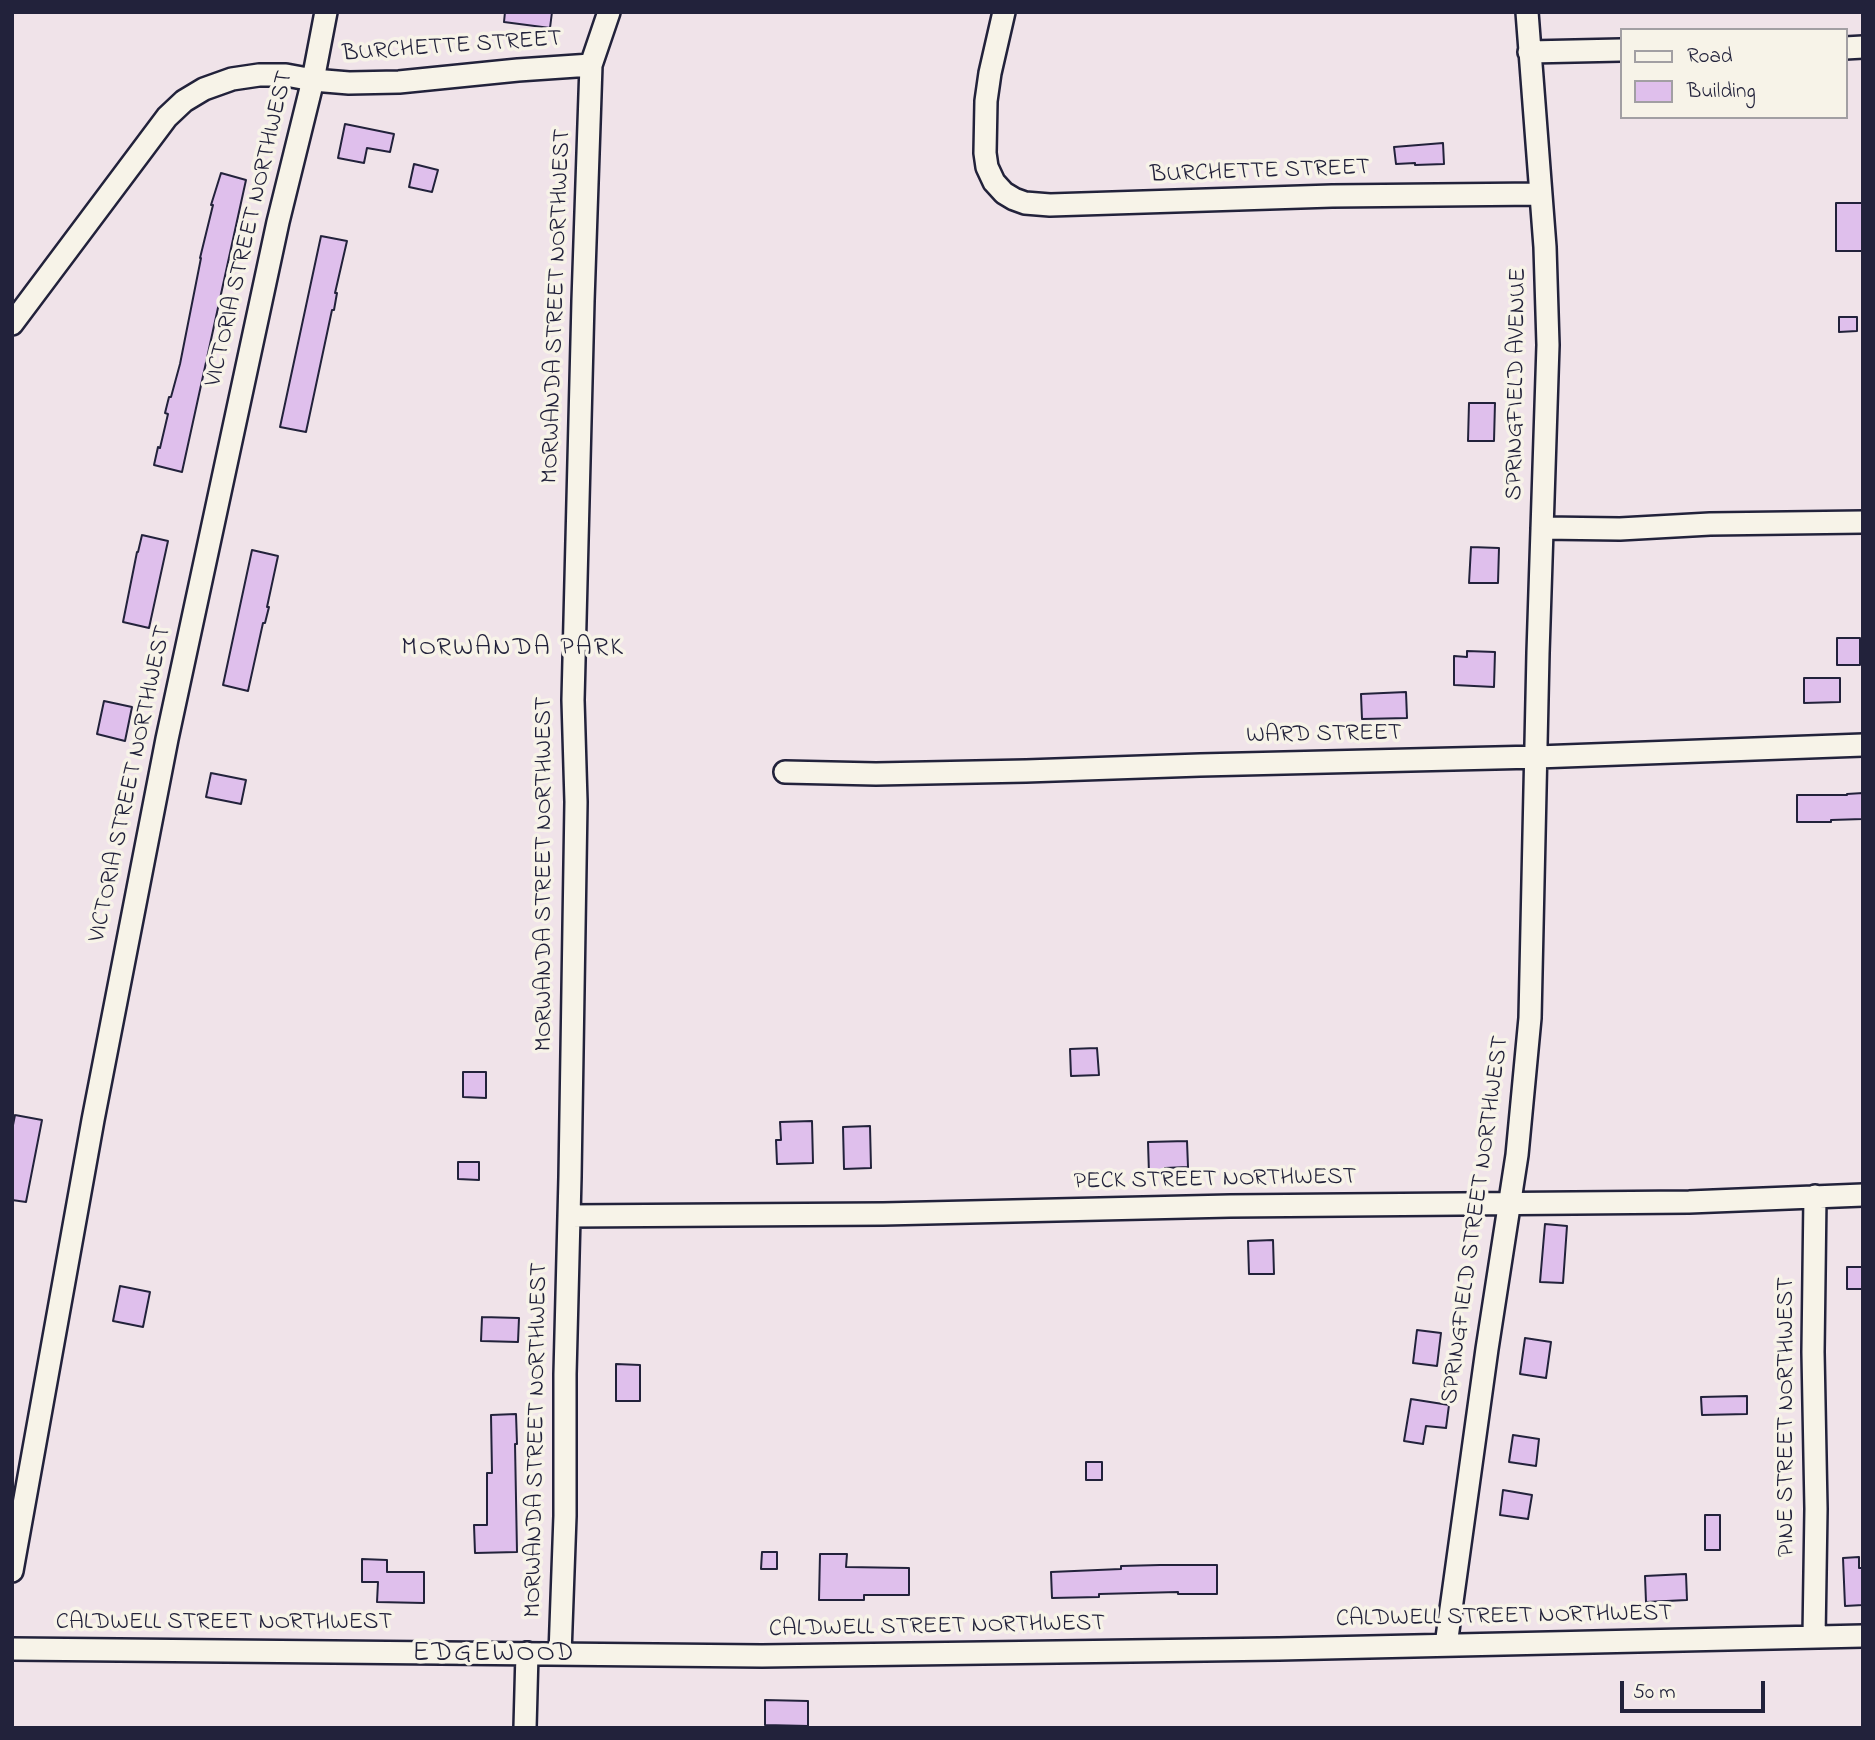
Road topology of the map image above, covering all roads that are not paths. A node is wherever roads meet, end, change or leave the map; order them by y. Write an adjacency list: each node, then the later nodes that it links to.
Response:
1 (326, 12): 8 (street, VICTORIA STREET NORTHWEST)
2 (608, 12): 7 (street, MORWANDA STREET NORTHWEST)
3 (1004, 12): 9 (street, BURCHETTE STREET)
4 (1527, 12): 6 (street, SPRINGFIELD AVENUE)
5 (1619, 50): 6 (street)
6 (1529, 52): 9 (street, SPRINGFIELD AVENUE)
7 (592, 65): 8 (street, BURCHETTE STREET); 19 (street, MORWANDA STREET NORTHWEST)
8 (313, 80): 10 (street, BURCHETTE STREET); 20 (street, VICTORIA STREET NORTHWEST)
9 (1541, 194): 12 (street, SPRINGFIELD AVENUE)
10 (12, 324)
11 (1863, 522): 12 (street)
12 (1542, 528): 14 (street, SPRINGFIELD AVENUE)
13 (1863, 745): 14 (street, WARD STREET)
14 (1537, 757): 15 (street, WARD STREET); 18 (street, SPRINGFIELD STREET NORTHWEST)
15 (785, 772)
16 (1815, 1195): 17 (street, PECK STREET NORTHWEST); 18 (street, PECK STREET NORTHWEST); 22 (street, PINE STREET NORTHWEST)
17 (1863, 1195)
18 (1510, 1205): 19 (street, PECK STREET NORTHWEST); 23 (street, SPRINGFIELD STREET NORTHWEST)
19 (569, 1216): 26 (street, MORWANDA STREET NORTHWEST)
20 (12, 1571)
21 (1863, 1636): 22 (street, CALDWELL STREET NORTHWEST)
22 (1814, 1637): 23 (street, CALDWELL STREET NORTHWEST)
23 (1446, 1645): 26 (street, CALDWELL STREET NORTHWEST)
24 (12, 1649): 25 (street, CALDWELL STREET NORTHWEST)
25 (527, 1653): 26 (street, CALDWELL STREET NORTHWEST); 27 (street, MORWANDA STREET NORTHWEST)
26 (560, 1654)
27 (524, 1728)

